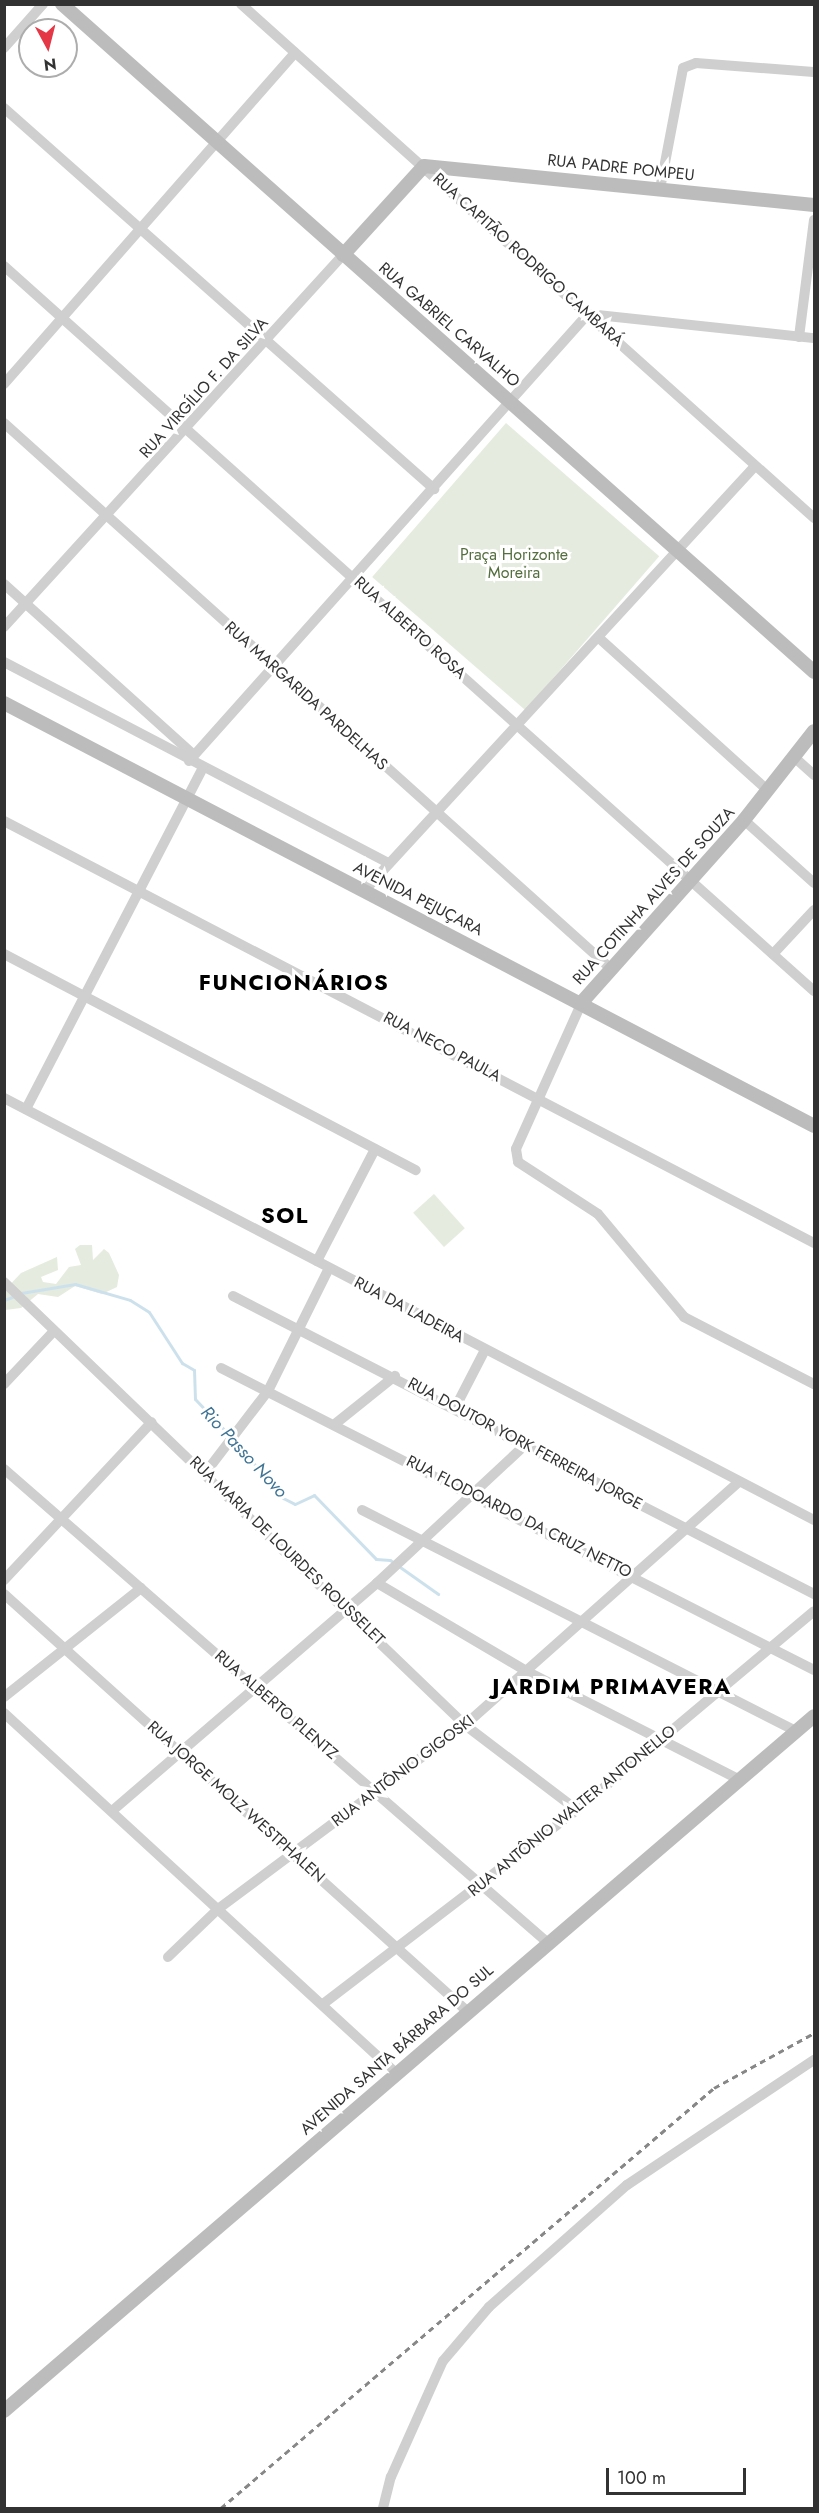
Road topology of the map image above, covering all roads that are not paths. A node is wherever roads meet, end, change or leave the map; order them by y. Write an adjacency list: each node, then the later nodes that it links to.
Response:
1 (43, 4): 4 (street)
2 (62, 4): 8 (street, RUA GABRIEL CARVALHO)
3 (241, 4): 5 (street, RUA CAPITÃO RODRIGO CAMBARÁ)
4 (4, 48)
5 (295, 53): 8 (street); 9 (street, RUA CAPITÃO RODRIGO CAMBARÁ)
6 (814, 72): 10 (street)
7 (4, 108): 13 (street)
8 (217, 139): 13 (street); 14 (street, RUA GABRIEL CARVALHO)
9 (424, 166): 10 (street, RUA PADRE POMPEU); 14 (street, RUA VIRGÍLIO F. DA SILVA); 16 (street, RUA CAPITÃO RODRIGO CAMBARÁ)
10 (660, 189): 11 (street, RUA PADRE POMPEU)
11 (814, 205)
12 (814, 220): 18 (street)
13 (137, 229): 17 (street); 20 (street)
14 (344, 255): 20 (street, RUA VIRGÍLIO F. DA SILVA); 22 (street, RUA GABRIEL CARVALHO)
15 (4, 266): 17 (street, RUA ALBERTO ROSA)
16 (588, 314): 18 (street); 22 (street); 25 (street, RUA CAPITÃO RODRIGO CAMBARÁ)
17 (64, 318): 21 (street); 24 (street, RUA ALBERTO ROSA)
18 (799, 337): 19 (street)
19 (814, 338)
20 (267, 341): 24 (street, RUA VIRGÍLIO F. DA SILVA); 26 (street)
21 (4, 384)
22 (510, 401): 26 (street); 29 (street, RUA GABRIEL CARVALHO)
23 (4, 423): 27 (street, RUA MARGARIDA PARDELHAS)
24 (188, 431): 27 (street, RUA VIRGÍLIO F. DA SILVA); 30 (street, RUA ALBERTO ROSA)
25 (755, 466): 28 (street, RUA CAPITÃO RODRIGO CAMBARÁ); 29 (street)
26 (434, 489): 30 (street)
27 (108, 518): 32 (street, RUA VIRGÍLIO F. DA SILVA); 36 (street, RUA MARGARIDA PARDELHAS)
28 (814, 518)
29 (678, 550): 34 (street); 37 (street, RUA GABRIEL CARVALHO)
30 (354, 578): 36 (street); 39 (street, RUA ALBERTO ROSA)
31 (4, 584): 32 (street)
32 (26, 604): 33 (street, RUA VIRGÍLIO F. DA SILVA); 42 (street)
33 (4, 627)
34 (599, 638): 39 (street); 45 (street)
35 (4, 662): 42 (street)
36 (274, 666): 42 (street); 47 (street, RUA MARGARIDA PARDELHAS)
37 (814, 672)
38 (4, 703): 46 (street, AVENIDA PEJUÇARA)
39 (519, 726): 47 (street); 51 (street, RUA ALBERTO ROSA)
40 (814, 731): 41 (street, RUA COTINHA ALVES DE SOUZA)
41 (794, 757): 44 (street); 45 (street, RUA COTINHA ALVES DE SOUZA)
42 (191, 758): 43 (street)
43 (203, 768): 46 (street); 50 (street)
44 (814, 775)
45 (767, 790): 48 (street, RUA COTINHA ALVES DE SOUZA)
46 (187, 797): 53 (street); 54 (street, AVENIDA PEJUÇARA)
47 (435, 812): 50 (street); 58 (street, RUA MARGARIDA PARDELHAS)
48 (744, 820): 51 (street, RUA COTINHA ALVES DE SOUZA); 52 (street)
49 (4, 821): 53 (street, RUA NECO PAULA)
50 (389, 863): 54 (street)
51 (691, 876): 57 (street, RUA ALBERTO ROSA); 58 (street, RUA COTINHA ALVES DE SOUZA)
52 (814, 883)
53 (138, 890): 60 (street); 63 (street, RUA NECO PAULA)
54 (364, 890): 61 (street, AVENIDA PEJUÇARA)
55 (814, 910): 57 (street)
56 (4, 954): 60 (street)
57 (773, 954): 59 (street, RUA ALBERTO ROSA)
58 (609, 966): 61 (street, RUA COTINHA ALVES DE SOUZA)
59 (814, 991)
60 (82, 996): 64 (street); 66 (street)
61 (582, 1002): 63 (street, RUA COTINHA ALVES DE SOUZA); 65 (street, AVENIDA PEJUÇARA)
62 (4, 1098): 64 (street, RUA DA LADEIRA)
63 (542, 1100): 68 (street, RUA NECO PAULA); 79 (street, RUA COTINHA ALVES DE SOUZA)
64 (26, 1109): 69 (street, RUA DA LADEIRA)
65 (814, 1126)
66 (375, 1149): 67 (street); 69 (street)
67 (416, 1170)
68 (814, 1243)
69 (317, 1261): 70 (street, RUA DA LADEIRA)
70 (329, 1268): 73 (street); 75 (street, RUA DA LADEIRA)
71 (4, 1282): 74 (street, RUA MARIA DE LOURDES ROUSSELET)
72 (233, 1296): 73 (street, RUA DOUTOR YORK FERREIRA JORGE)
73 (303, 1329): 77 (street, RUA DOUTOR YORK FERREIRA JORGE); 80 (street)
74 (53, 1332): 78 (street); 82 (street, RUA MARIA DE LOURDES ROUSSELET)
75 (485, 1350): 81 (street); 87 (street, RUA DA LADEIRA)
76 (221, 1368): 80 (street, RUA FLODOARDO DA CRUZ NETTO)
77 (395, 1376): 81 (street, RUA DOUTOR YORK FERREIRA JORGE); 83 (street)
78 (4, 1384)
79 (814, 1384)
80 (268, 1391): 83 (street, RUA FLODOARDO DA CRUZ NETTO); 86 (street)
81 (455, 1408): 84 (street, RUA DOUTOR YORK FERREIRA JORGE)
82 (152, 1422): 86 (street, RUA MARIA DE LOURDES ROUSSELET); 90 (street)
83 (335, 1424): 88 (street, RUA FLODOARDO DA CRUZ NETTO)
84 (525, 1445): 88 (street); 92 (street, RUA DOUTOR YORK FERREIRA JORGE)
85 (4, 1469): 90 (street, RUA ALBERTO PLENTZ)
86 (206, 1472): 100 (street, RUA MARIA DE LOURDES ROUSSELET)
87 (739, 1482): 91 (street, RUA DA LADEIRA); 92 (street, RUA ANTÔNIO GIGOSKI)
88 (473, 1494): 93 (street); 94 (street, RUA FLODOARDO DA CRUZ NETTO)
89 (362, 1510): 93 (street)
90 (62, 1517): 95 (street); 97 (street, RUA ALBERTO PLENTZ)
91 (814, 1520)
92 (691, 1530): 94 (street, RUA ANTÔNIO GIGOSKI); 99 (street, RUA DOUTOR YORK FERREIRA JORGE)
93 (420, 1541): 96 (street); 102 (street)
94 (637, 1577): 102 (street, RUA ANTÔNIO GIGOSKI); 103 (street, RUA FLODOARDO DA CRUZ NETTO)
95 (4, 1580)
96 (377, 1583): 100 (street); 106 (street)
97 (141, 1588): 104 (street); 107 (street, RUA ALBERTO PLENTZ)
98 (4, 1594): 104 (street, RUA JORGE MOLZ WESTPHALEN)
99 (814, 1594)
100 (345, 1606): 107 (street); 112 (street, RUA MARIA DE LOURDES ROUSSELET)
101 (814, 1611): 103 (street, RUA ANTÔNIO WALTER ANTONELLO)
102 (580, 1624): 106 (street, RUA ANTÔNIO GIGOSKI); 108 (street)
103 (770, 1646): 105 (street, RUA FLODOARDO DA CRUZ NETTO); 108 (street, RUA ANTÔNIO WALTER ANTONELLO)
104 (66, 1648): 109 (street); 115 (street, RUA JORGE MOLZ WESTPHALEN)
105 (814, 1670)
106 (528, 1672): 112 (street, RUA ANTÔNIO GIGOSKI); 114 (street)
107 (253, 1684): 115 (street); 117 (street, RUA ALBERTO PLENTZ)
108 (715, 1691): 113 (street); 114 (street, RUA ANTÔNIO WALTER ANTONELLO)
109 (4, 1697)
110 (4, 1713): 119 (street)
111 (814, 1716): 113 (street, AVENIDA SANTA BÁRBARA DO SUL)
112 (465, 1725): 117 (street, RUA ANTÔNIO GIGOSKI); 118 (street, RUA MARIA DE LOURDES ROUSSELET)
113 (796, 1732): 116 (street, AVENIDA SANTA BÁRBARA DO SUL)
114 (662, 1740): 116 (street); 118 (street, RUA ANTÔNIO WALTER ANTONELLO)
115 (180, 1750): 119 (street); 120 (street, RUA JORGE MOLZ WESTPHALEN)
116 (740, 1780): 123 (street, AVENIDA SANTA BÁRBARA DO SUL)
117 (375, 1793): 120 (street, RUA ANTÔNIO GIGOSKI); 121 (street, RUA ALBERTO PLENTZ)
118 (577, 1810): 121 (street, RUA ANTÔNIO WALTER ANTONELLO)
119 (112, 1811): 122 (street)
120 (293, 1854): 122 (street, RUA ANTÔNIO GIGOSKI); 124 (street, RUA JORGE MOLZ WESTPHALEN)
121 (482, 1884): 123 (street, RUA ALBERTO PLENTZ); 124 (street, RUA ANTÔNIO WALTER ANTONELLO)
122 (218, 1909): 125 (street, RUA ANTÔNIO GIGOSKI); 126 (street)
123 (547, 1942): 127 (street, AVENIDA SANTA BÁRBARA DO SUL)
124 (394, 1947): 126 (street, RUA ANTÔNIO WALTER ANTONELLO); 127 (street, RUA JORGE MOLZ WESTPHALEN)
125 (168, 1957)
126 (323, 2004): 129 (street)
127 (467, 2011): 129 (street, AVENIDA SANTA BÁRBARA DO SUL)
128 (814, 2060): 131 (street)
129 (397, 2074): 130 (street, AVENIDA SANTA BÁRBARA DO SUL)
130 (4, 2411)
131 (383, 2508)

